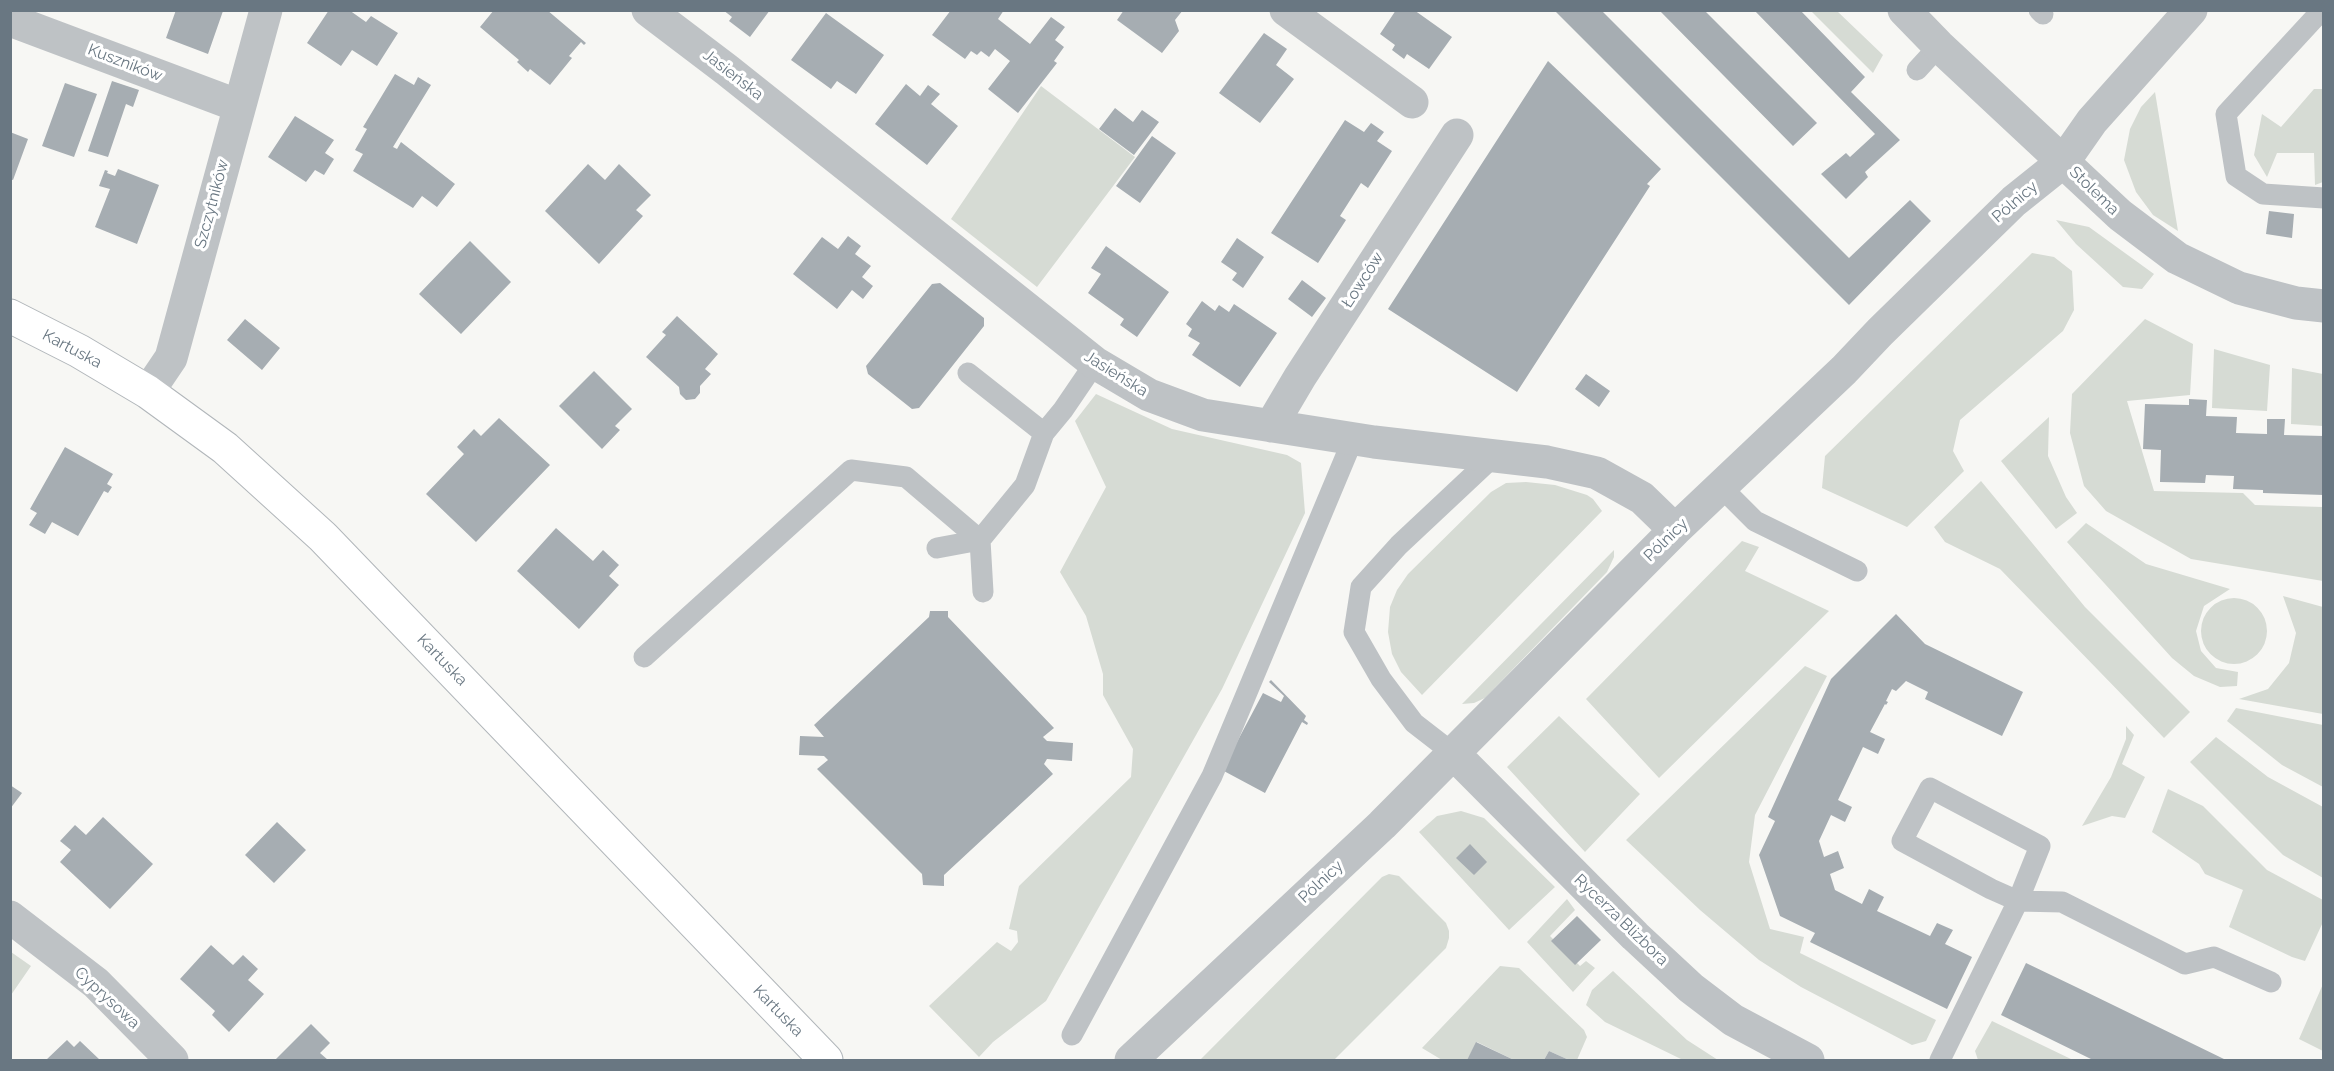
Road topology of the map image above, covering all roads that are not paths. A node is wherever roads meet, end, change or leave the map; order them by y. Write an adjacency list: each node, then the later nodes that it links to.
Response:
1 (266, 10): 11 (street, Szczytników)
2 (648, 10): 17 (street, Jasieńska)
3 (1286, 10): 10 (street)
4 (1904, 10): 8 (street, Stolema)
5 (2191, 10): 13 (street, Pólnicy)
6 (2322, 10): 14 (lane)
7 (10, 20): 11 (street, Kuszników)
8 (1939, 46): 9 (lane); 13 (street, Stolema)
9 (1917, 70)
10 (1412, 102)
11 (238, 106): 19 (street, Szczytników)
12 (1457, 135): 20 (street, Łowców)
13 (2064, 161): 15 (street, Stolema); 24 (street, Pólnicy)
14 (2324, 198)
15 (2324, 306)
16 (10, 316): 19 (street, Kartuska)
17 (1095, 363): 20 (street, Jasieńska); 21 (lane)
18 (968, 373): 21 (lane)
19 (148, 392): 37 (street, Kartuska)
20 (1271, 426): 22 (street, Jasieńska)
21 (1044, 433): 26 (lane)
22 (1353, 439): 23 (street, Jasieńska); 35 (lane)
23 (1495, 455): 25 (street, Jasieńska); 31 (lane)
24 (1722, 488): 25 (street, Pólnicy); 28 (lane)
25 (1675, 530): 31 (street, Pólnicy)
26 (980, 540): 27 (lane); 29 (lane); 30 (lane)
27 (937, 548)
28 (1857, 570)
29 (983, 592)
30 (644, 657)
31 (1454, 754): 38 (street, Pólnicy); 39 (street, Rycerza Blizbora)
32 (2018, 901): 32 (lane); 34 (lane); 40 (lane)
33 (10, 917): 36 (street, Cyprysowa)
34 (2271, 982)
35 (1072, 1035)
36 (172, 1060)
37 (826, 1060)
38 (1131, 1060)
39 (1808, 1060)
40 (1940, 1060)

